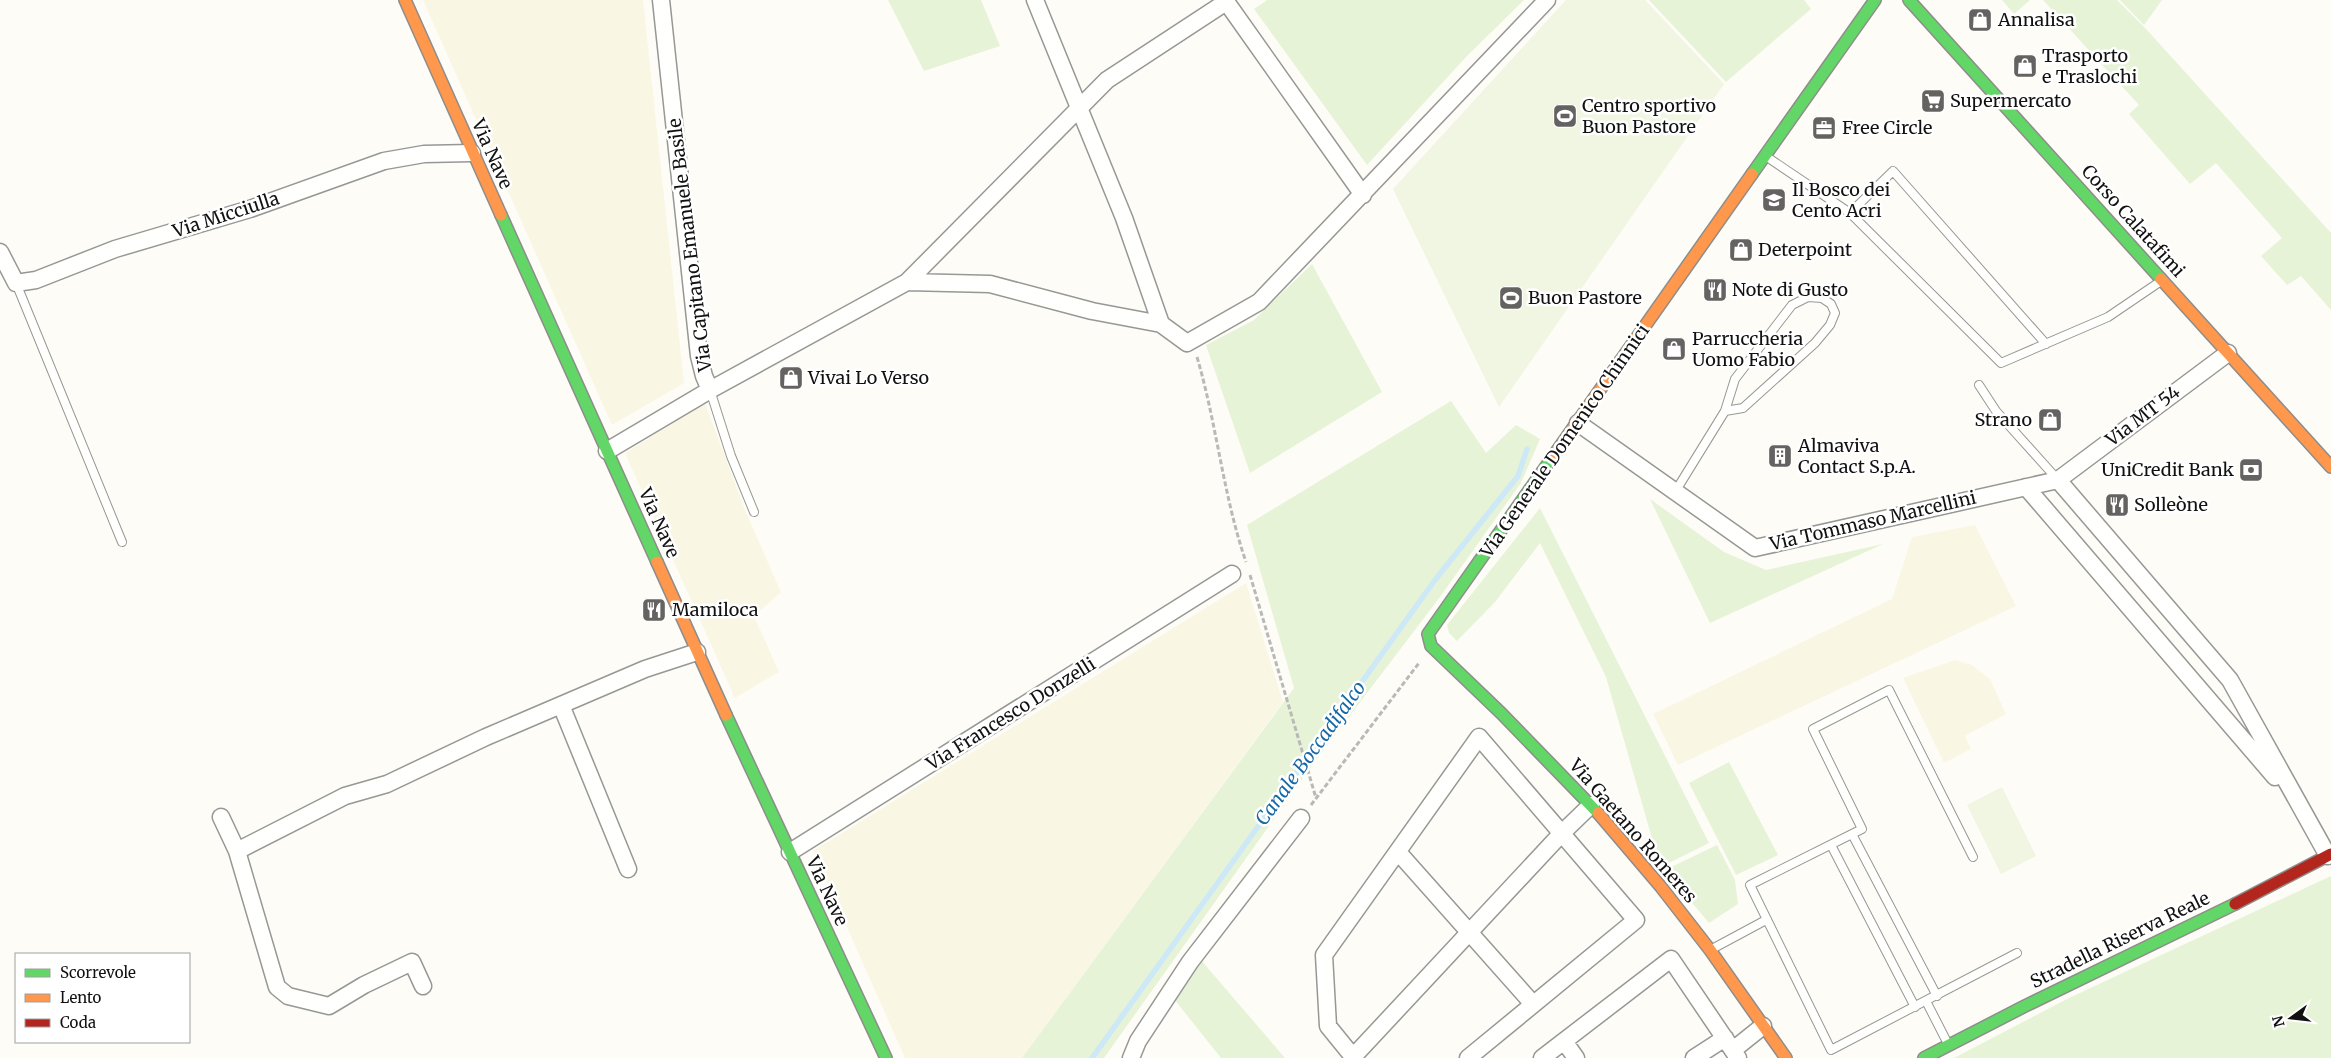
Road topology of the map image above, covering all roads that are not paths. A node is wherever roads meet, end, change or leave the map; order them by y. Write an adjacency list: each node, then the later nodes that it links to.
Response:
1 (405, 0): 9 (street, Via Nave)
2 (661, 0): 21 (street, Via Capitano Emanuele Basile)
3 (1035, 0): 8 (street)
4 (1547, 0): 11 (street)
5 (1875, 0): 10 (street, Via Generale Domenico Chinnici)
6 (1909, 0): 14 (street, Corso Calatafimi)
7 (1226, 1): 8 (street); 11 (street)
8 (1080, 109): 15 (street); 17 (street)
9 (472, 153): 16 (street, Via Micciulla); 24 (street, Via Nave)
10 (1765, 156): 12 (lane); 23 (street, Via Generale Domenico Chinnici)
11 (1363, 195): 17 (street)
12 (1850, 213): 18 (lane); 18 (lane)
13 (0, 252): 16 (street)
14 (2162, 280): 18 (lane); 19 (street, Corso Calatafimi)
15 (907, 282): 17 (street); 21 (street)
16 (16, 283): 30 (lane)
17 (1161, 324)
18 (2046, 344)
19 (2228, 353): 25 (street, Corso Calatafimi); 26 (street, Via MT 54)
20 (1979, 385): 26 (lane)
21 (710, 390): 24 (street); 29 (lane, Via Capitano Emanuele Basile)
22 (1725, 411): 22 (lane); 28 (lane)
23 (1578, 423): 28 (street, Via Tommaso Marcellini); 32 (street, Via Generale Domenico Chinnici)
24 (607, 451): 33 (street, Via Nave)
25 (2331, 466)
26 (2058, 480): 27 (street, Via Tommaso Marcellini); 35 (street)
27 (2026, 487): 28 (street, Via Tommaso Marcellini); 35 (street)
28 (1675, 492)
29 (754, 512)
30 (122, 542)
31 (1232, 574): 43 (street, Via Francesco Donzelli)
32 (1431, 646): 36 (street, Via Gaetano Romeres)
33 (697, 652): 34 (street); 43 (street, Via Nave)
34 (561, 705): 42 (street); 47 (street)
35 (2297, 801): 45 (street)
36 (1591, 805): 39 (street); 50 (street, Via Gaetano Romeres)
37 (221, 817): 42 (street)
38 (1301, 818): 63 (street)
39 (1562, 833): 44 (street); 49 (street); 55 (street)
40 (1852, 834): 41 (lane); 46 (lane); 53 (lane)
41 (1831, 845): 48 (lane); 56 (lane)
42 (237, 851): 52 (street)
43 (790, 852): 62 (street, Via Nave)
44 (1398, 852): 49 (street); 61 (street)
45 (2330, 855): 59 (street, Stradella Riserva Reale)
46 (1974, 857)
47 (628, 869)
48 (1766, 920): 50 (lane); 56 (lane)
49 (1469, 932): 55 (street); 61 (street)
50 (1710, 950): 57 (street, Via Gaetano Romeres)
51 (2017, 953): 53 (lane)
52 (423, 986)
53 (1936, 996): 54 (lane)
54 (1926, 1001): 56 (lane); 59 (lane)
55 (1533, 1004): 64 (street)
56 (1915, 1007)
57 (1763, 1026): 60 (street); 68 (street, Via Gaetano Romeres)
58 (1564, 1041): 60 (street); 65 (street); 66 (street)
59 (1949, 1044): 69 (street, Stradella Riserva Reale)
60 (1732, 1048): 67 (street)
61 (1353, 1057)
62 (886, 1058)
63 (1131, 1058)
64 (1468, 1058)
65 (1542, 1058)
66 (1576, 1058)
67 (1694, 1058)
68 (1786, 1058)
69 (1924, 1058)

